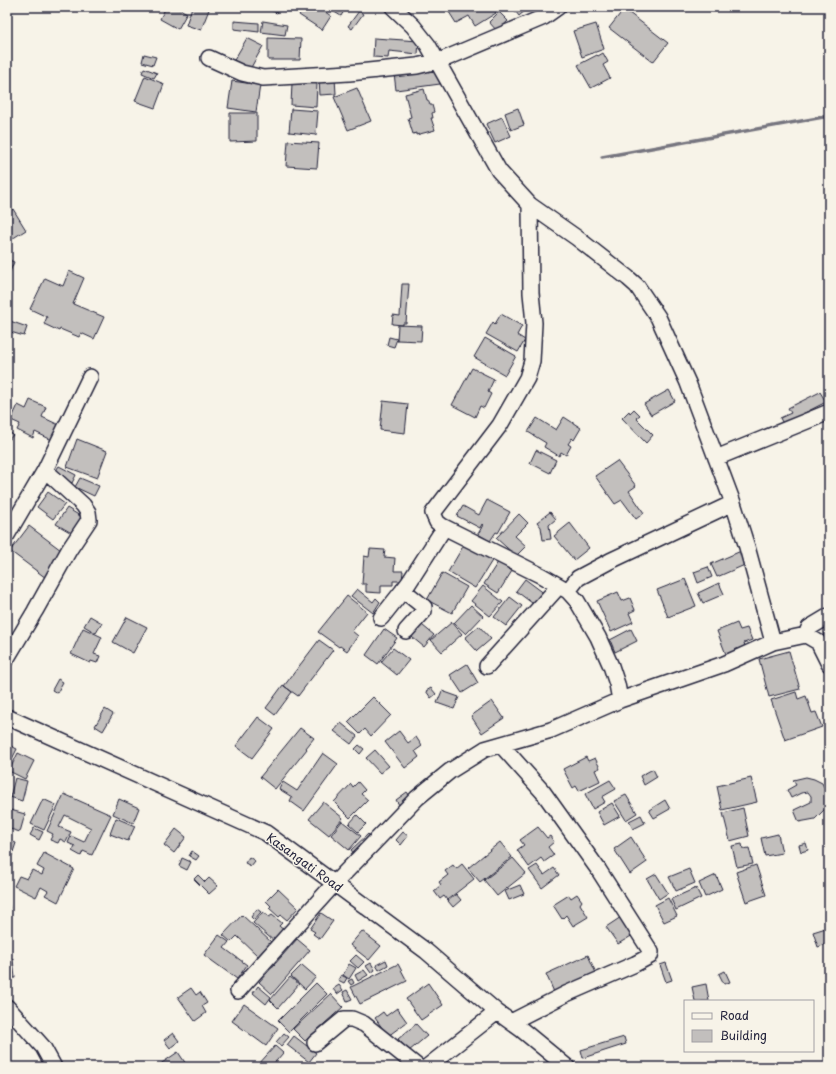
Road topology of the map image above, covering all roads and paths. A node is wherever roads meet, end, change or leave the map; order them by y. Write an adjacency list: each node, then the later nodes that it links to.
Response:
1 (394, 7): 4 (street)
2 (558, 7): 4 (street)
3 (208, 58): 4 (street)
4 (438, 62): 5 (street)
5 (530, 205): 8 (street); 11 (street)
6 (90, 377): 9 (street)
7 (829, 412): 8 (street)
8 (716, 458): 10 (street)
9 (45, 470): 12 (street); 20 (street)
10 (733, 503): 13 (street); 19 (street)
11 (444, 528): 13 (street); 14 (street)
12 (7, 535)
13 (564, 588): 22 (street); 23 (street)
14 (403, 590): 16 (street); 17 (street)
15 (829, 616): 18 (street)
16 (381, 618)
17 (406, 631)
18 (806, 635): 19 (street); 21 (street)
19 (773, 642): 23 (street)
20 (7, 658)
21 (829, 664)
22 (487, 666)
23 (620, 700): 25 (street)
24 (7, 717): 26 (street, Kasangati Road)
25 (502, 745): 26 (street); 30 (street)
26 (334, 884): 27 (street); 29 (street, Kasangati Road)
27 (238, 990)
28 (7, 1007): 32 (street)
29 (497, 1012): 30 (street, Kasangati Road); 34 (street)
30 (511, 1022): 35 (street, Kasangati Road)
31 (315, 1043): 33 (street)
32 (54, 1067)
33 (418, 1067)
34 (428, 1067)
35 (567, 1067)

